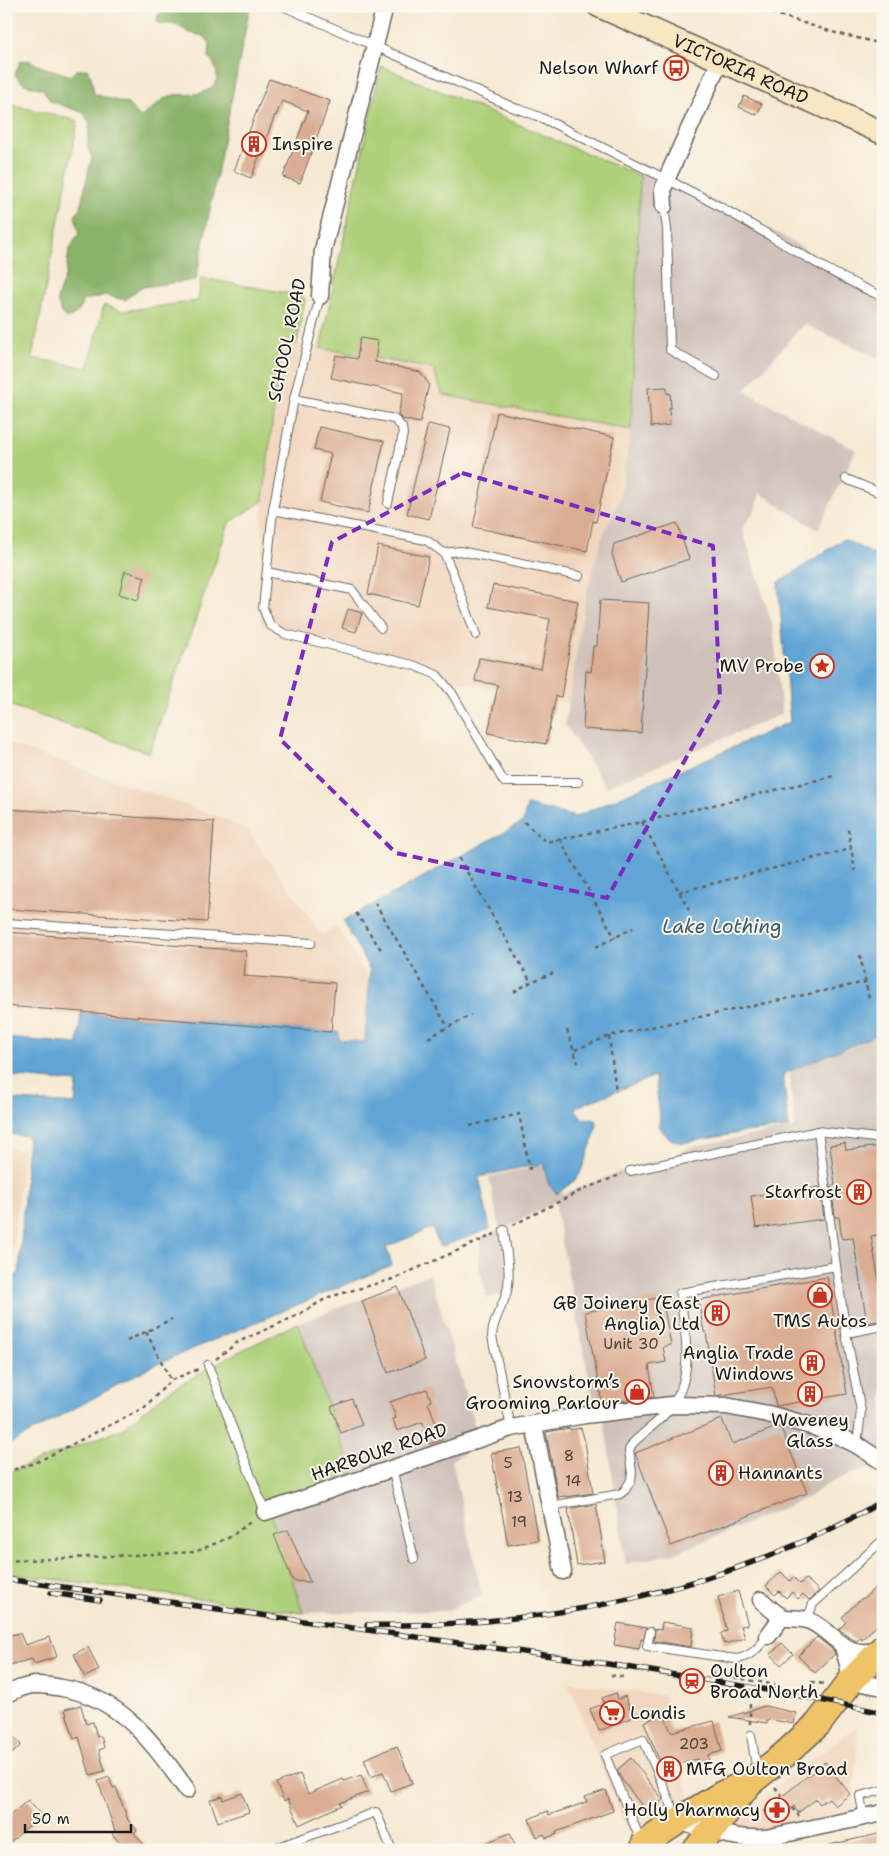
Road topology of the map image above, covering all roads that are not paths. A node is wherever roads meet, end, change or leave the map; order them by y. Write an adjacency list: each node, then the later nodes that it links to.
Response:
1 (283, 6): 4 (lane)
2 (385, 6): 4 (street, SCHOOL ROAD)
3 (599, 6): 5 (main road, VICTORIA ROAD)
4 (374, 47): 7 (lane); 9 (street, SCHOOL ROAD)
5 (720, 61): 6 (main road, VICTORIA ROAD); 7 (street)
6 (883, 133)
7 (666, 180): 8 (street); 10 (lane)
8 (664, 206): 11 (lane)
9 (320, 296): 12 (lane, SCHOOL ROAD)
10 (883, 297)
11 (716, 376)
12 (294, 399): 15 (lane); 16 (lane, SCHOOL ROAD)
13 (846, 479): 14 (lane)
14 (883, 494)
15 (388, 503)
16 (273, 510): 17 (lane); 18 (lane, SCHOOL ROAD)
17 (444, 553): 19 (lane); 21 (lane)
18 (266, 572): 20 (lane); 22 (lane, SCHOOL ROAD)
19 (579, 576)
20 (381, 628)
21 (476, 635)
22 (578, 782)
23 (6, 923): 24 (lane)
24 (311, 944)
25 (818, 1131): 26 (lane); 27 (lane); 29 (lane)
26 (883, 1139)
27 (630, 1171)
28 (504, 1230): 35 (lane)
29 (836, 1266): 31 (lane); 33 (lane)
30 (883, 1326): 31 (lane)
31 (846, 1332): 36 (lane)
32 (208, 1366): 40 (lane)
33 (672, 1405): 34 (street, HARBOUR ROAD); 36 (street, HARBOUR ROAD); 39 (lane)
34 (534, 1425): 35 (street, HARBOUR ROAD); 39 (street)
35 (511, 1428): 38 (street, HARBOUR ROAD)
36 (856, 1445): 37 (street, HARBOUR ROAD)
37 (882, 1459)
38 (392, 1468): 40 (street, HARBOUR ROAD); 42 (lane)
39 (550, 1506): 43 (street)
40 (265, 1512)
41 (883, 1540): 46 (lane)
42 (414, 1559)
43 (563, 1571)
44 (761, 1600): 45 (street)
45 (782, 1617): 46 (street); 48 (street)
46 (807, 1620): 49 (street)
47 (650, 1632): 48 (lane)
48 (768, 1636)
49 (843, 1647): 50 (street); 51 (street)
50 (882, 1649): 51 (highway)
51 (839, 1683): 52 (street); 55 (highway)
52 (881, 1687)
53 (6, 1696): 56 (street)
54 (750, 1735): 55 (lane)
55 (755, 1778): 60 (highway); 61 (highway)
56 (187, 1790)
57 (883, 1790): 59 (lane)
58 (883, 1813): 59 (street)
59 (864, 1817): 61 (street)
60 (678, 1821): 61 (street); 63 (highway); 63 (lane)
61 (703, 1840)
62 (295, 1841): 64 (lane); 65 (lane); 66 (lane)
63 (647, 1846)
64 (270, 1850)
65 (299, 1850)
66 (392, 1850)

